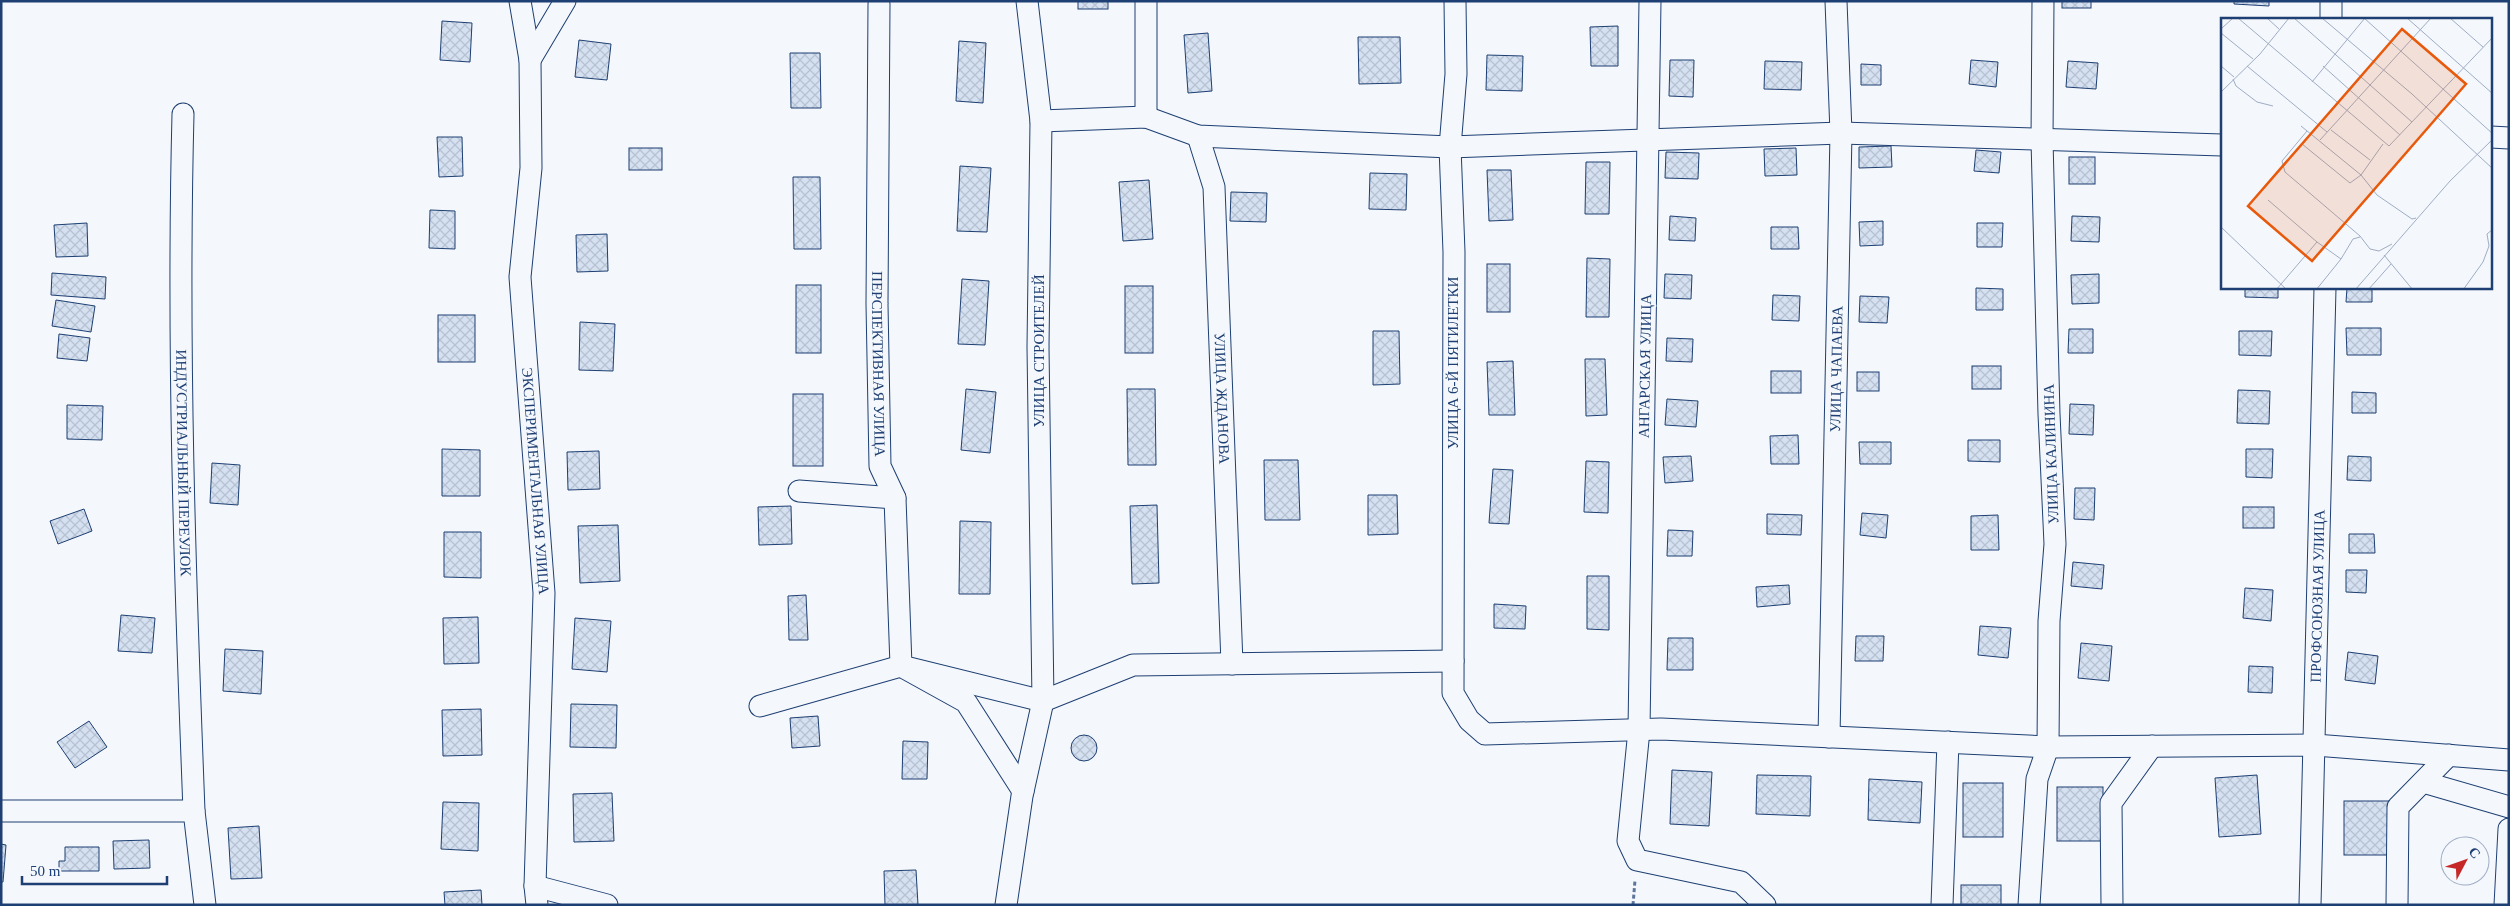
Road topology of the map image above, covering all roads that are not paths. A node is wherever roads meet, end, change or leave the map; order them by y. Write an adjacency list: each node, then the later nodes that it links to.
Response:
1 (520, 1): 12 (street, ЭКСПЕРИМЕНТАЛЬНАЯ УЛИЦА)
2 (565, 1): 12 (street)
3 (1027, 1): 15 (street, УЛИЦА СТРОИТЕЛЕЙ)
4 (1146, 1): 14 (street)
5 (1455, 1): 23 (street, УЛИЦА 6-Й ПЯТИЛЕТКИ)
6 (1650, 1): 20 (street, АНГАРСКАЯ УЛИЦА)
7 (1836, 1): 16 (street, УЛИЦА ЧАПАЕВА)
8 (2043, 1): 21 (street, УЛИЦА КАЛИНИНА)
9 (2331, 1): 11 (street)
10 (879, 4): 26 (street, ПЕРСПЕКТИВНАЯ УЛИЦА)
11 (2330, 18)
12 (530, 60): 46 (street, ЭКСПЕРИМЕНТАЛЬНАЯ УЛИЦА)
13 (182, 114): 44 (street, ИНДУСТРИАЛЬНЫЙ ПЕРЕУЛОК)
14 (1146, 117): 15 (street); 17 (street)
15 (1041, 121): 30 (street, УЛИЦА СТРОИТЕЛЕЙ)
16 (1841, 133): 20 (street); 21 (street); 33 (street, УЛИЦА ЧАПАЕВА)
17 (1198, 136): 23 (street); 28 (street, УЛИЦА ЖДАНОВА)
18 (2492, 137): 19 (street)
19 (2509, 138)
20 (1648, 140): 23 (street); 32 (street, АНГАРСКАЯ УЛИЦА)
21 (2042, 140): 22 (street); 37 (street, УЛИЦА КАЛИНИНА)
22 (2221, 145)
23 (1450, 147): 27 (street, УЛИЦА 6-Й ПЯТИЛЕТКИ)
24 (2326, 289): 35 (street, ПРОФСОЮЗНАЯ УЛИЦА)
25 (799, 491): 26 (street)
26 (895, 498): 29 (street, ПЕРСПЕКТИВНАЯ УЛИЦА)
27 (1453, 661): 28 (street); 32 (street, УЛИЦА 6-Й ПЯТИЛЕТКИ)
28 (1232, 664): 30 (street)
29 (902, 666): 30 (street); 31 (street); 41 (street)
30 (1043, 700): 41 (street, УЛИЦА СТРОИТЕЛЕЙ)
31 (760, 706)
32 (1639, 730): 33 (street); 51 (street, АНГАРСКАЯ УЛИЦА)
33 (1829, 737): 34 (street)
34 (1948, 742): 37 (street); 52 (street)
35 (2315, 745): 36 (street); 38 (street); 55 (street, ПРОФСОЮЗНАЯ УЛИЦА)
36 (2152, 746): 37 (street); 54 (street)
37 (2048, 747): 53 (street, УЛИЦА КАЛИНИНА)
38 (2449, 755): 39 (street); 40 (street)
39 (2509, 760)
40 (2423, 782): 42 (street); 56 (street)
41 (1023, 790): 50 (street, УЛИЦА СТРОИТЕЛЕЙ)
42 (2509, 807)
43 (1, 811): 44 (street)
44 (194, 811): 48 (street, ИНДУСТРИАЛЬНЫЙ ПЕРЕУЛОК)
45 (2509, 829): 47 (street)
46 (536, 896): 49 (street)
47 (2506, 898)
48 (206, 905)
49 (606, 905)
50 (1006, 905)
51 (1765, 905)
52 (1942, 905)
53 (2029, 905)
54 (2112, 905)
55 (2310, 905)
56 (2397, 905)

